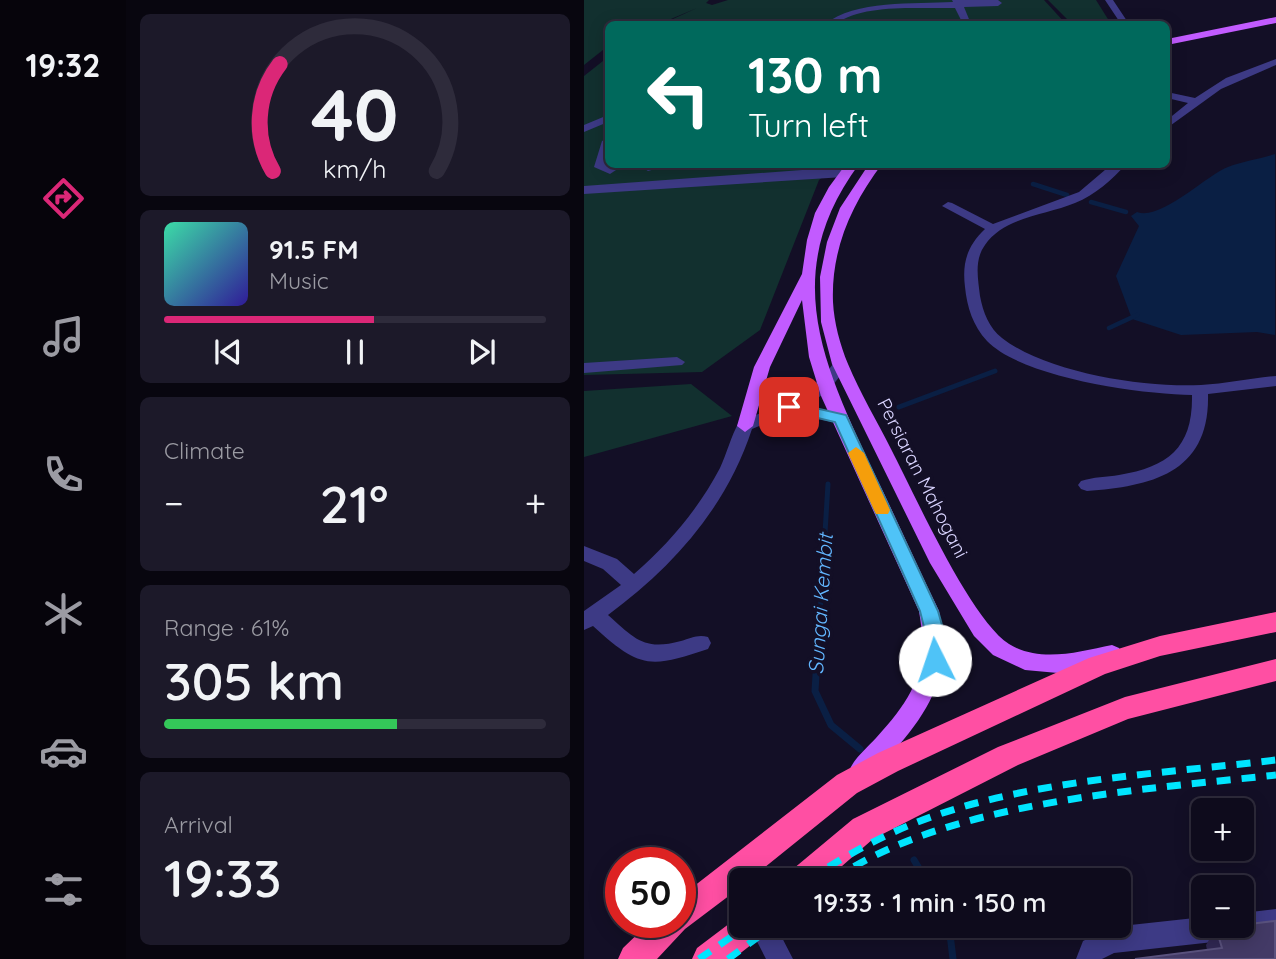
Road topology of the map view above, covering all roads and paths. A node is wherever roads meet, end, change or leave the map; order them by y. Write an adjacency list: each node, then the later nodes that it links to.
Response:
1 (1109, 0): 9 (street)
2 (958, 2): 3 (street); 4 (street); 8 (street)
3 (998, 3)
4 (896, 4): 7 (street)
5 (1275, 11): 10 (main road)
6 (1275, 20): 11 (main road)
7 (835, 21)
8 (966, 21)
9 (1122, 21)
10 (1170, 32)
11 (1170, 39)
12 (1275, 62): 14 (street)
13 (1170, 96): 14 (street)
14 (1196, 101): 16 (street)
15 (605, 119): 17 (street)
16 (1170, 123)
17 (584, 129)
18 (598, 140): 21 (street)
19 (872, 168): 29 (main road, Persiaran Mahogani)
20 (1113, 168): 26 (street)
21 (610, 170)
22 (845, 173): 23 (street); 24 (street); 27 (main road)
23 (584, 190)
24 (584, 197)
25 (948, 206): 26 (street)
26 (994, 229): 33 (street)
27 (807, 274): 32 (main road); 36 (main road)
28 (677, 362): 30 (street)
29 (840, 364): 32 (street); 43 (main road, Persiaran Mahogani)
30 (584, 368)
31 (1275, 381): 33 (street)
32 (825, 385): 34 (street); 35 (main road)
33 (1200, 390): 37 (street)
34 (789, 407): 35 (street); 36 (street)
35 (841, 419): 45 (main road)
36 (745, 426): 39 (street)
37 (1087, 485)
38 (584, 553): 39 (street)
39 (634, 585): 40 (street)
40 (589, 618): 42 (street)
41 (1275, 622): 43 (highway)
42 (701, 643)
43 (1160, 646): 45 (highway)
44 (1275, 670): 46 (highway)
45 (848, 784): 47 (highway)
46 (818, 868)
47 (696, 903)
48 (1275, 922): 55 (street)
49 (656, 938): 52 (highway)
50 (735, 938): 53 (highway)
51 (769, 938): 54 (street)
52 (634, 959)
53 (708, 959)
54 (780, 959)
55 (1089, 959)

